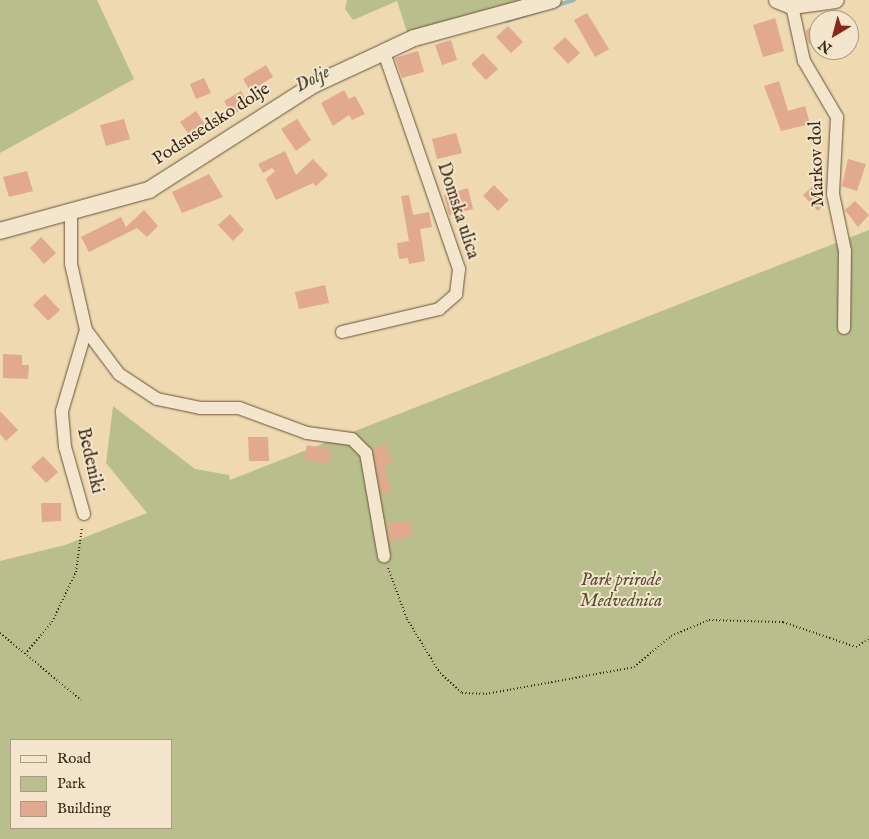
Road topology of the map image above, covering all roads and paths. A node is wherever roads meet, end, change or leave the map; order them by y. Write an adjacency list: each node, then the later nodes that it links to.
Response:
1 (553, 0): 4 (street, Podsusedsko dolje)
2 (836, 0): 3 (street)
3 (784, 3): 7 (street, Markov dol)
4 (384, 52): 5 (street, Podsusedsko dolje); 9 (street, Domska ulica)
5 (71, 213): 6 (street, Podsusedsko dolje); 8 (street)
6 (0, 231)
7 (844, 328)
8 (86, 330): 10 (street, Bedeniki); 11 (street)
9 (342, 332)
10 (84, 514): 14 (path)
11 (384, 556): 13 (path)
12 (0, 632): 14 (path)
13 (869, 639)
14 (25, 654): 15 (path)
15 (81, 700)

